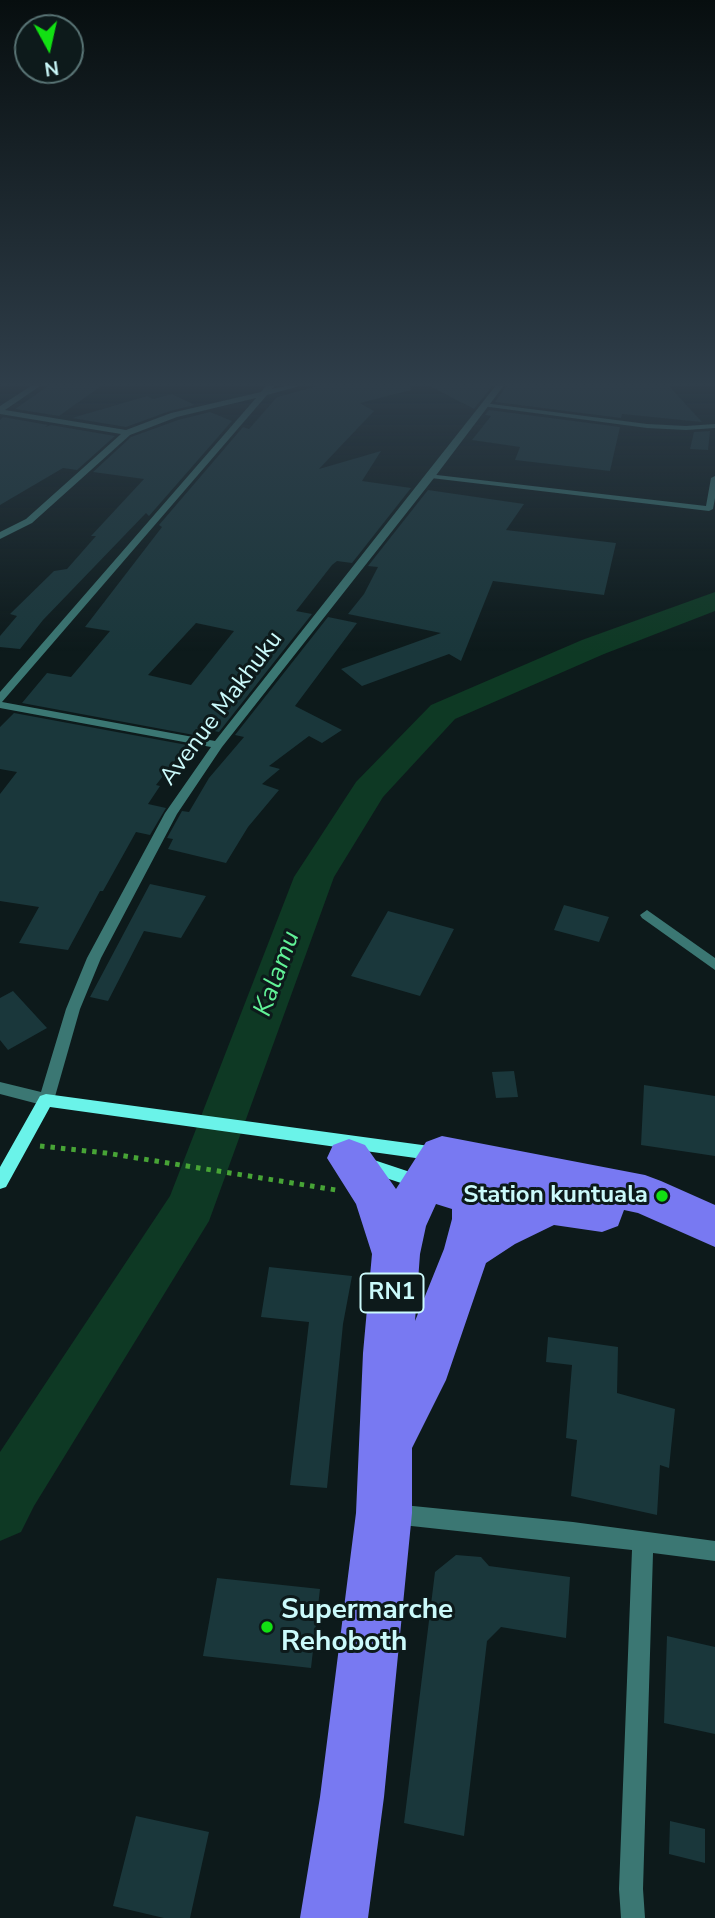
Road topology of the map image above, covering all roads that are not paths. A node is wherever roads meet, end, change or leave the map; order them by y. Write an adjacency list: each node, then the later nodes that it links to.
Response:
1 (82, 474): 6 (street)
2 (194, 474): 7 (street)
3 (433, 474): 4 (street, Avenue Makhuku)
4 (431, 476): 5 (lane); 9 (street, Avenue Makhuku)
5 (715, 478)
6 (0, 537)
7 (0, 699)
8 (0, 705): 9 (street)
9 (218, 745): 13 (street, Avenue Makhuku)
10 (647, 915): 11 (street)
11 (715, 965)
12 (0, 1088): 13 (street)
13 (46, 1100): 14 (main road); 17 (main road)
14 (306, 1138): 15 (main road); 16 (main road)
15 (349, 1158): 16 (main road); 21 (highway)
16 (455, 1174): 18 (highway); 19 (highway); 20 (highway, RN1); 21 (highway, RN1)
17 (0, 1182)
18 (553, 1203): 19 (highway); 20 (highway)
19 (712, 1226)
20 (468, 1249): 22 (highway, RN1)
21 (396, 1254): 22 (highway, RN1)
22 (387, 1442): 23 (highway, RN1)
23 (384, 1513): 24 (street); 26 (highway, RN1)
24 (643, 1541): 25 (street); 27 (street)
25 (715, 1551)
26 (334, 1918)
27 (633, 1918)

